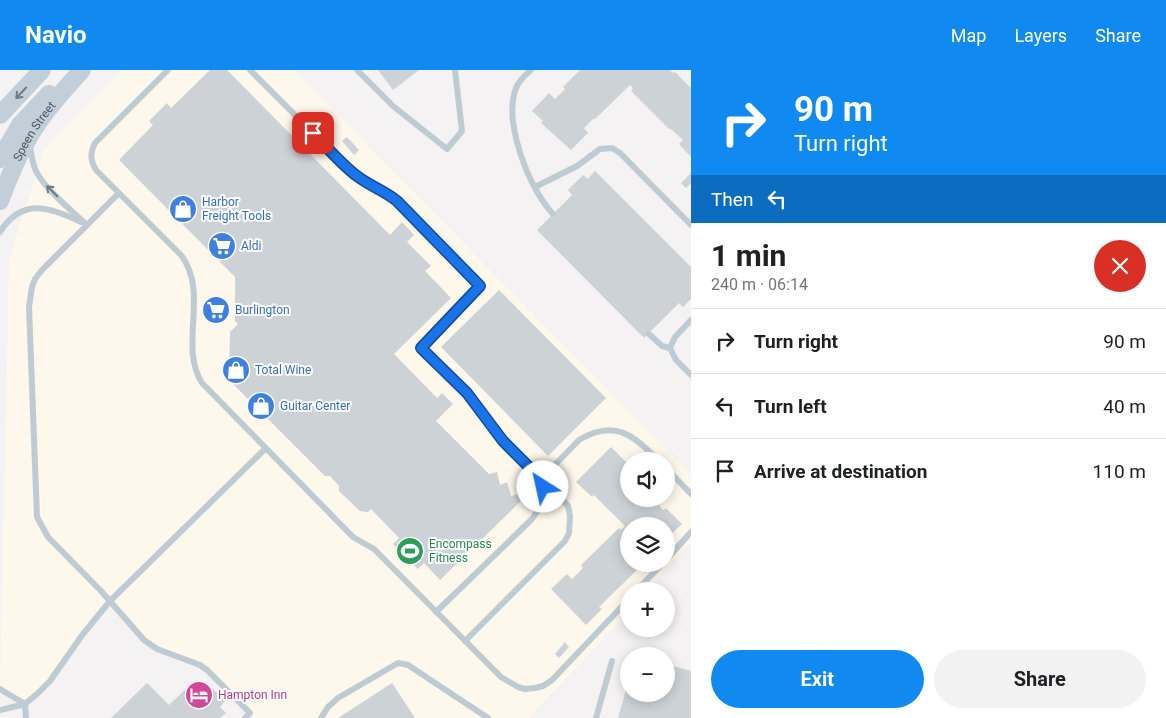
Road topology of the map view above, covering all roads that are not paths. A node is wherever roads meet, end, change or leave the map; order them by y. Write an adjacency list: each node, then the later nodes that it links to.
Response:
1 (42, 70): 9 (main road, one-way to 9)
2 (76, 70): 11 (main road)
3 (82, 70): 10 (main road, Speen Street)
4 (168, 70): 13 (lane)
5 (250, 70): 26 (lane)
6 (357, 70): 7 (lane)
7 (455, 70)
8 (531, 70): 12 (lane)
9 (0, 115)
10 (30, 135): 14 (main road, Speen Street); 16 (lane, one-way to 10)
11 (0, 159)
12 (535, 187): 15 (lane); 17 (lane)
13 (119, 193): 16 (lane); 23 (lane)
14 (0, 201)
15 (553, 214)
16 (87, 225): 18 (lane); 32 (lane)
17 (691, 225)
18 (0, 232)
19 (691, 320): 21 (lane)
20 (649, 334): 21 (lane)
21 (670, 348): 22 (lane)
22 (691, 375)
23 (265, 449): 32 (lane); 34 (lane)
24 (650, 452): 26 (lane)
25 (675, 477): 27 (lane)
26 (541, 479): 34 (lane); 35 (lane)
27 (691, 494)
28 (691, 532): 29 (lane)
29 (675, 550)
30 (654, 572): 31 (lane)
31 (645, 582)
32 (110, 601): 38 (lane); 41 (lane)
33 (620, 609): 35 (lane)
34 (436, 612): 35 (lane)
35 (465, 641)
36 (612, 661): 44 (lane)
37 (0, 689): 38 (lane)
38 (25, 704): 39 (lane); 40 (lane)
39 (0, 710)
40 (26, 718)
41 (245, 718)
42 (321, 718): 43 (lane)
43 (488, 718)
44 (596, 718)

